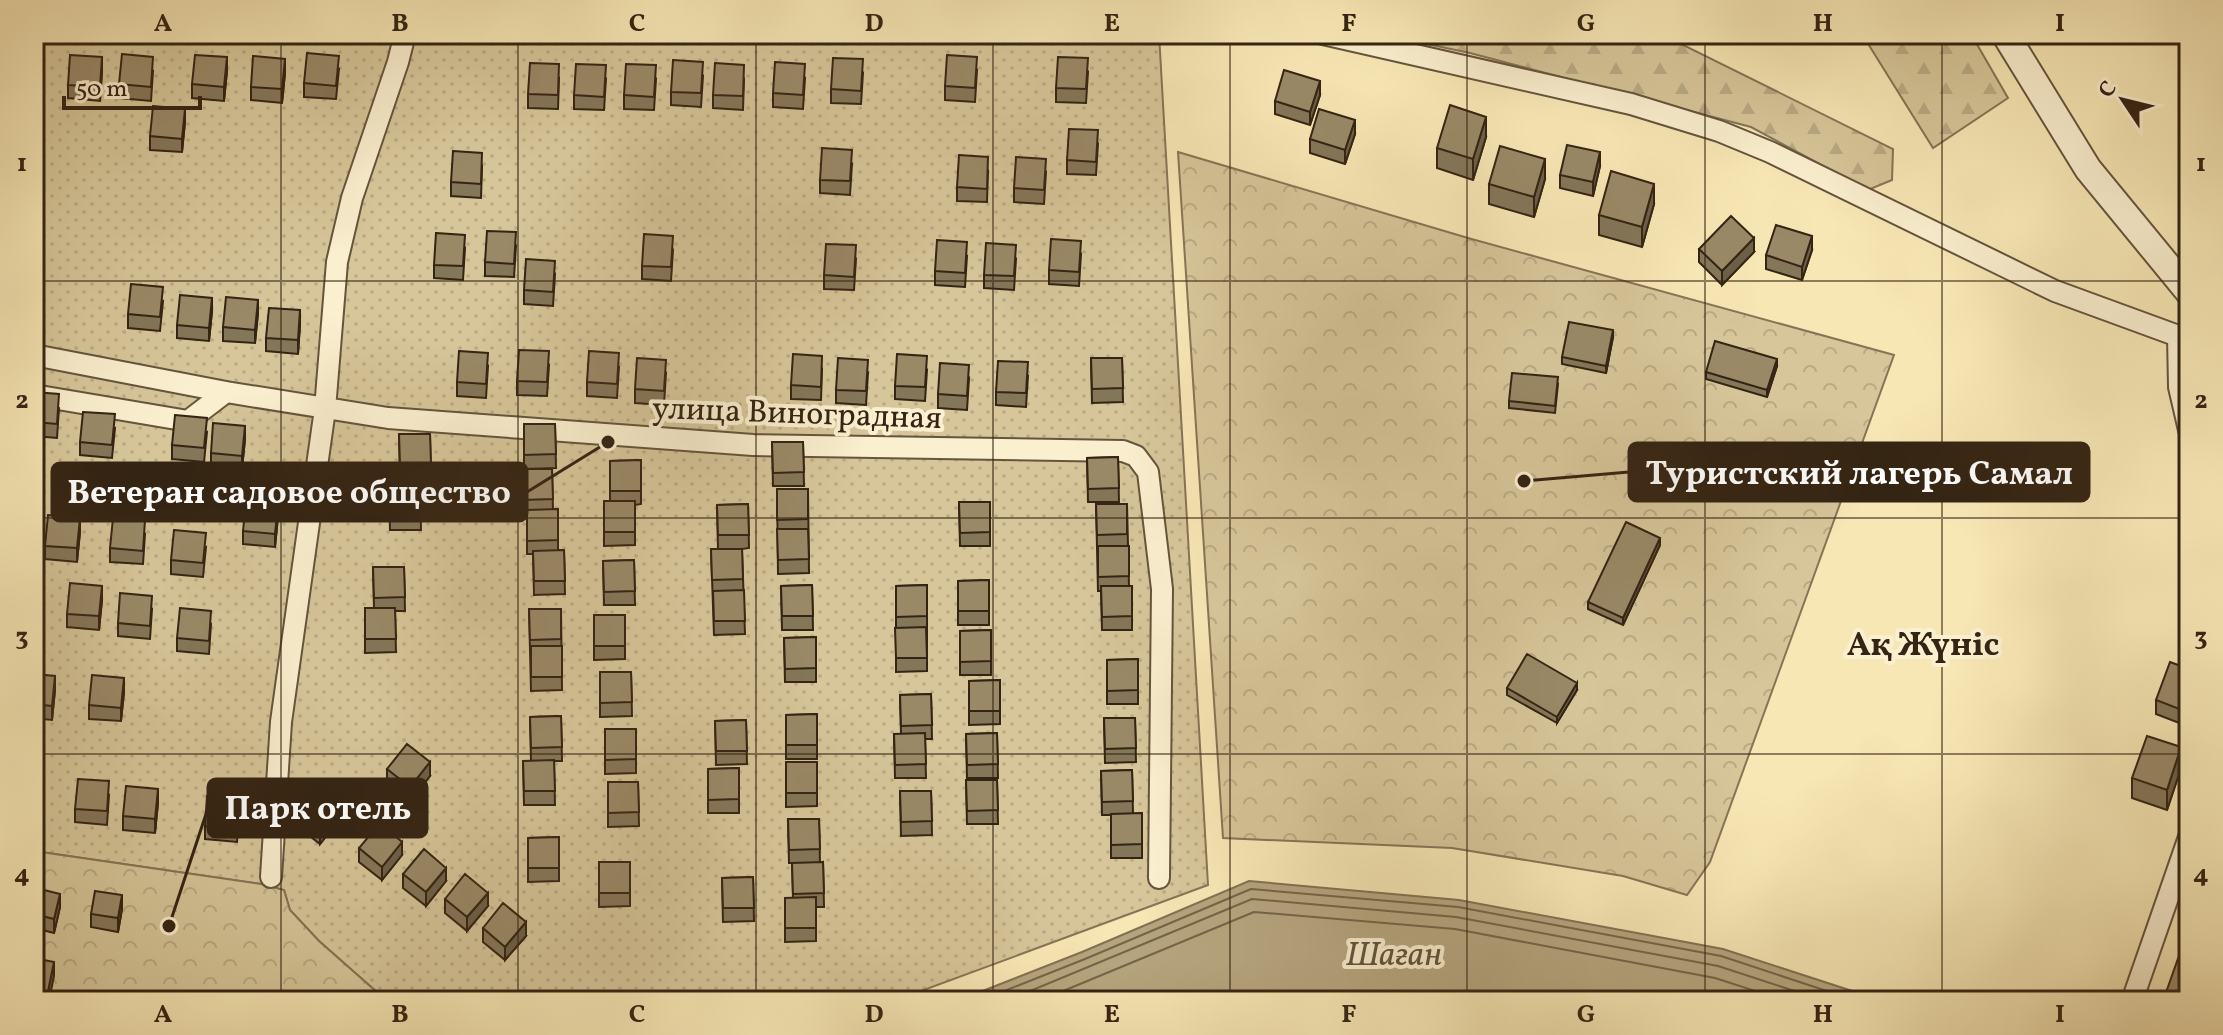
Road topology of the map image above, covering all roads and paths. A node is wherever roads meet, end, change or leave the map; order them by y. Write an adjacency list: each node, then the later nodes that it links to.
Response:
1 (405, 34): 9 (street)
2 (1323, 34): 5 (street)
3 (2005, 34): 4 (street)
4 (2189, 292)
5 (2184, 338): 10 (street)
6 (34, 355): 7 (street, улица Виноградная)
7 (226, 392): 8 (street); 9 (street, улица Виноградная)
8 (34, 395)
9 (325, 409): 12 (street); 13 (street, улица Виноградная)
10 (2189, 430)
11 (2189, 837): 14 (street)
12 (271, 877)
13 (1159, 878)
14 (2132, 1001)

